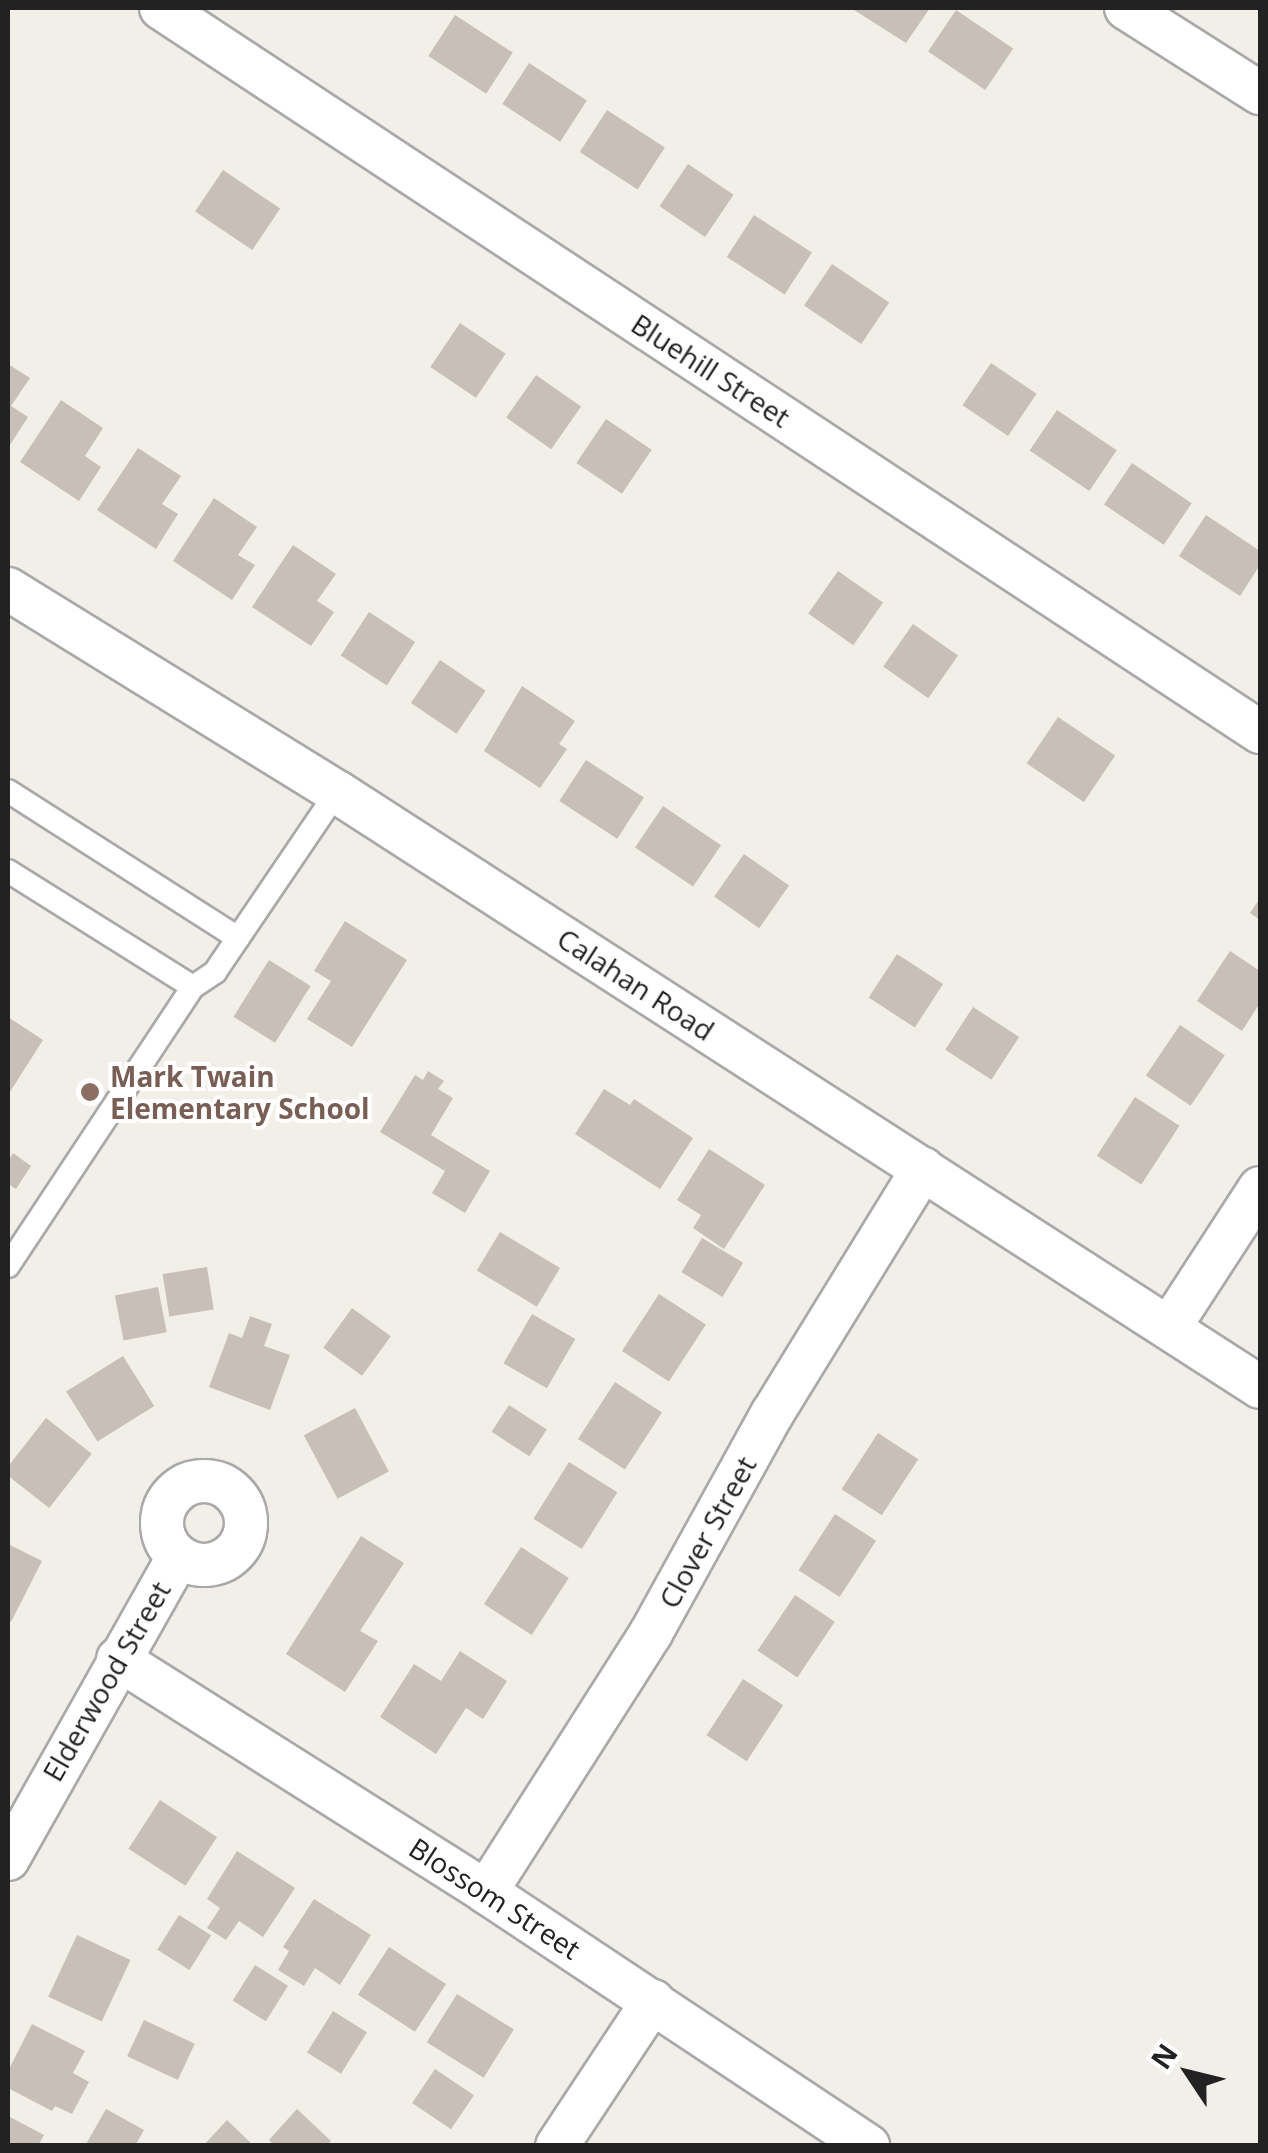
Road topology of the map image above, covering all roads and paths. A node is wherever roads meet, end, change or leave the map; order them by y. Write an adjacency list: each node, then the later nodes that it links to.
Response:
1 (161, 8): 5 (street, Bluehill Street)
2 (1126, 8): 3 (street)
3 (1260, 92)
4 (8, 589): 7 (street, Calahan Road)
5 (1260, 732)
6 (8, 792): 9 (lane)
7 (337, 792): 9 (lane); 11 (street, Calahan Road)
8 (8, 871): 10 (lane)
9 (238, 938): 10 (lane)
10 (192, 988): 13 (lane)
11 (923, 1169): 14 (street, Calahan Road); 19 (street, Clover Street)
12 (1260, 1188): 14 (street)
13 (8, 1266)
14 (1169, 1328): 15 (street, Calahan Road)
15 (1260, 1387)
16 (178, 1557): 17 (street, Elderwood Street)
17 (118, 1659): 18 (street, Elderwood Street); 19 (street, Blossom Street)
18 (8, 1859)
19 (486, 1892): 20 (street, Blossom Street)
20 (653, 2000): 21 (street); 22 (street, Blossom Street)
21 (556, 2146)
22 (868, 2146)

